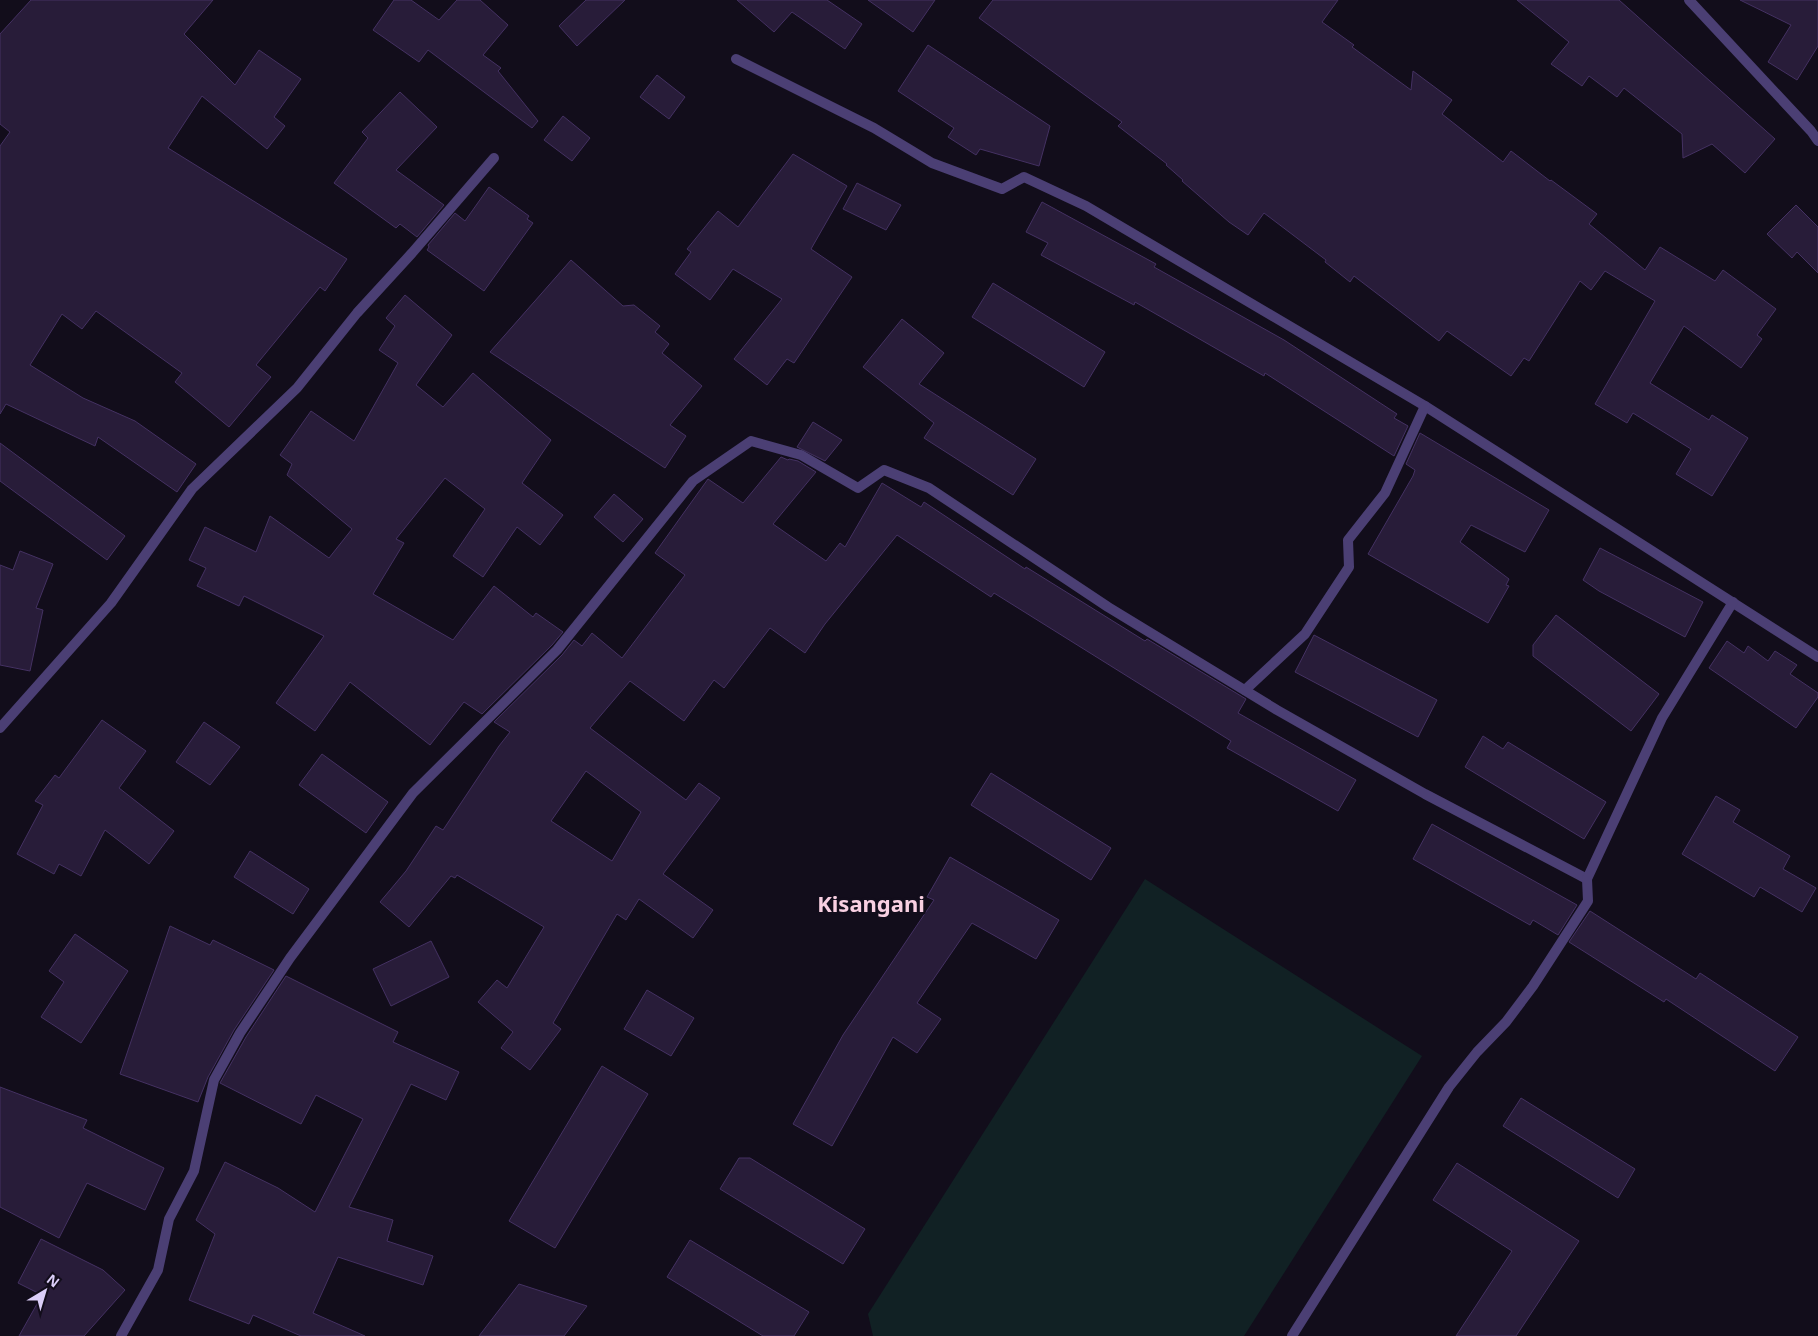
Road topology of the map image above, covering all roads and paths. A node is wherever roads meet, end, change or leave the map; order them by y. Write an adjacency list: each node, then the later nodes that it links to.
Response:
1 (1689, 0): 3 (street)
2 (736, 59): 5 (street)
3 (1818, 141)
4 (494, 158): 9 (street)
5 (1424, 406): 6 (street); 8 (street)
6 (1733, 602): 7 (street); 10 (street)
7 (1818, 657)
8 (1245, 690): 10 (street); 11 (street)
9 (0, 728)
10 (1587, 879): 12 (street)
11 (121, 1336)
12 (1292, 1336)

